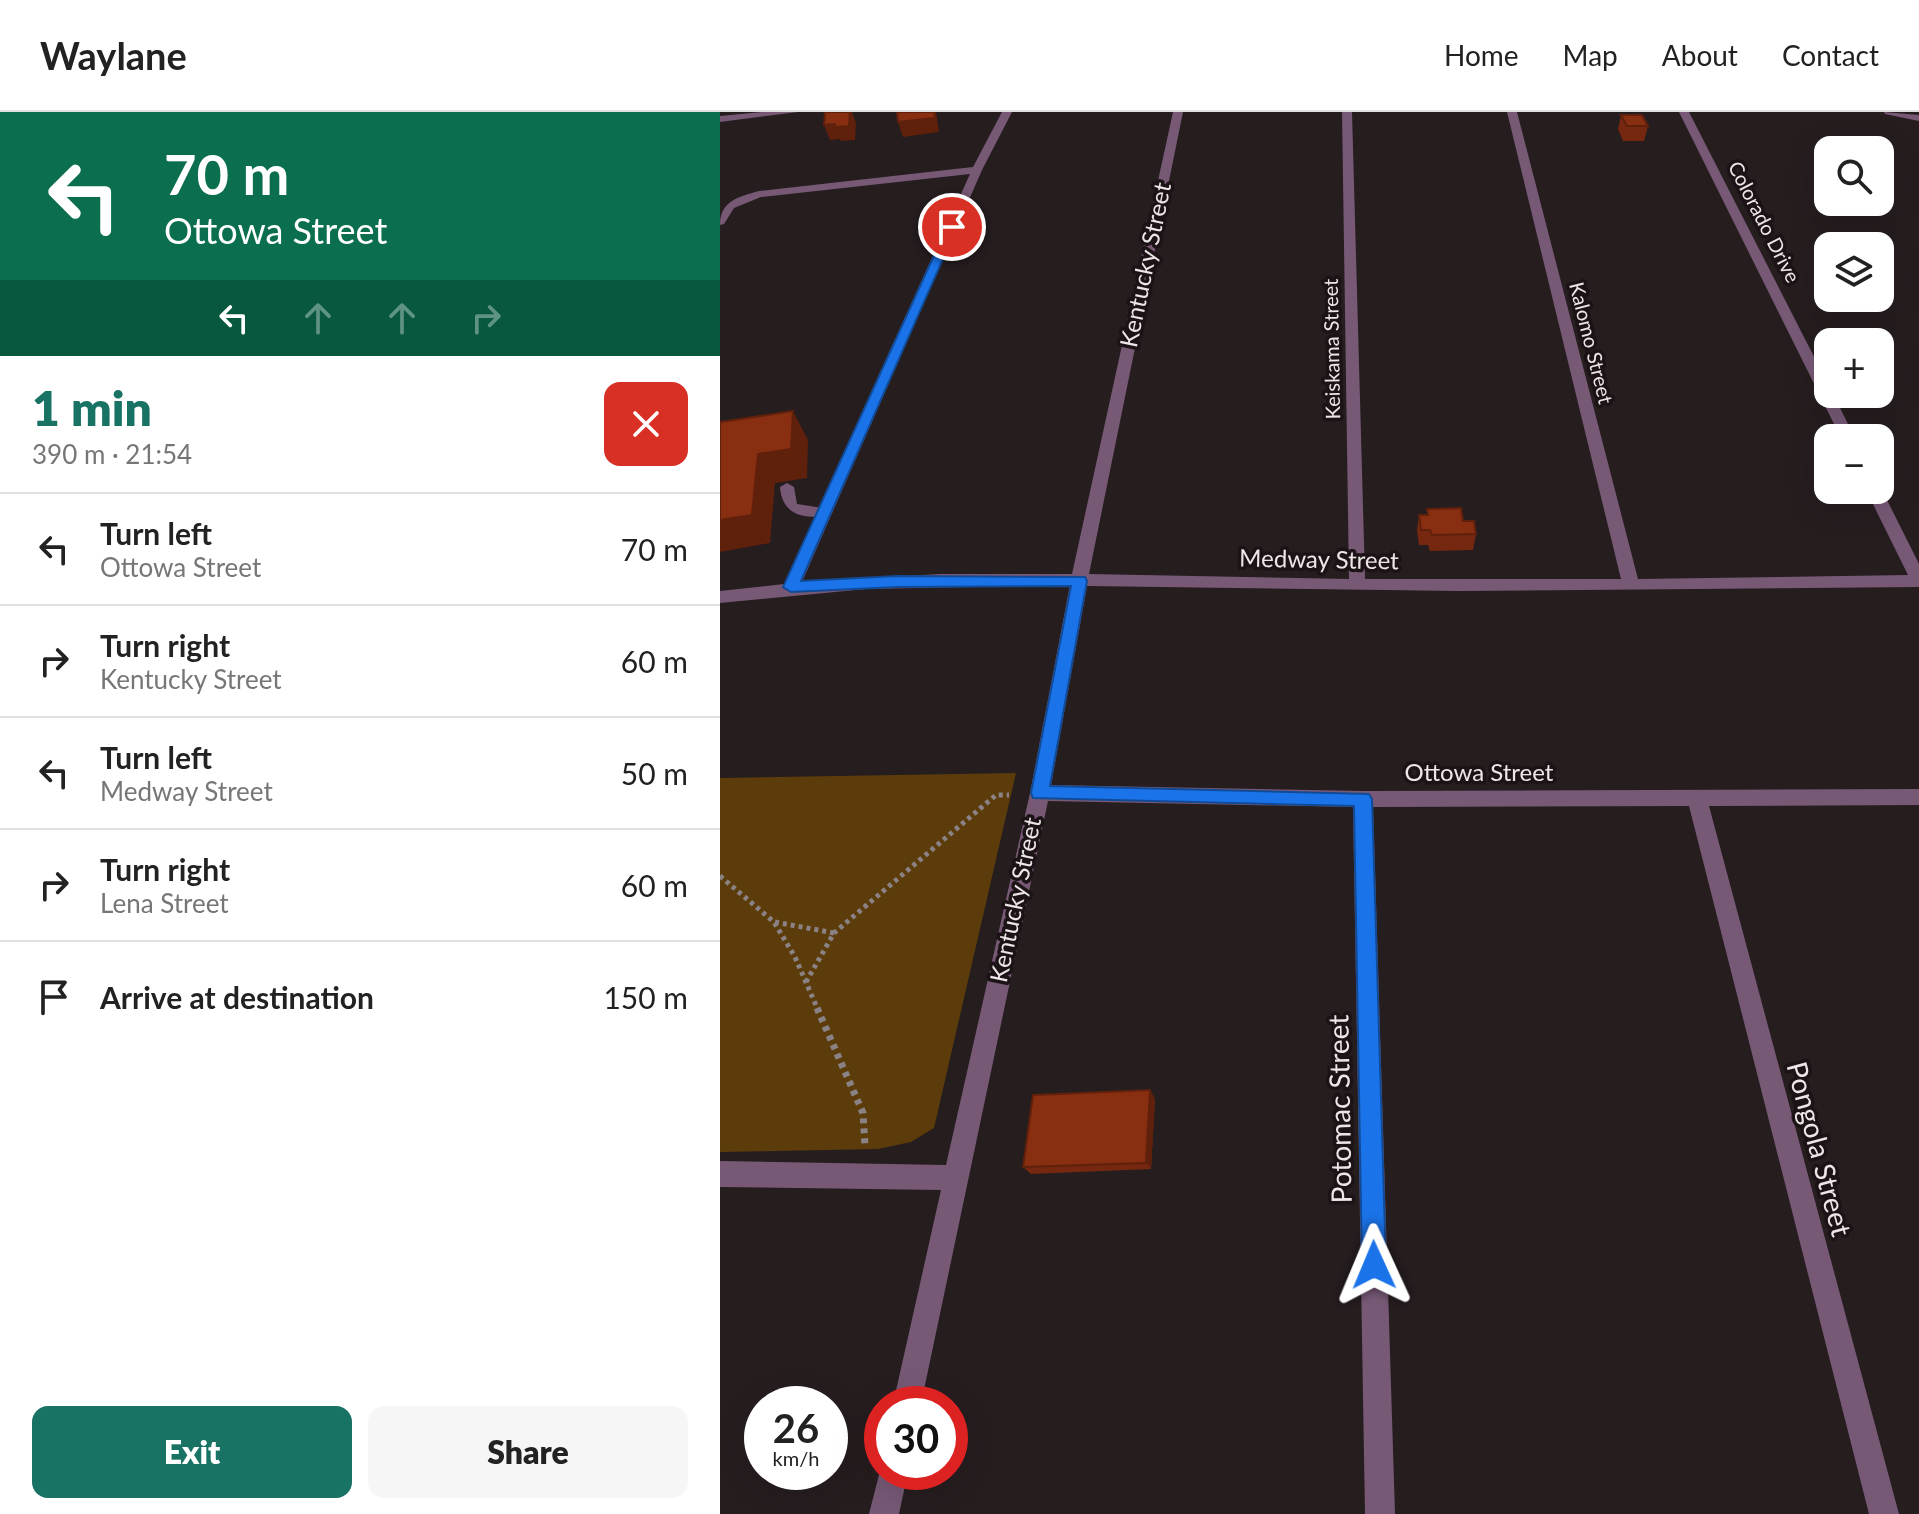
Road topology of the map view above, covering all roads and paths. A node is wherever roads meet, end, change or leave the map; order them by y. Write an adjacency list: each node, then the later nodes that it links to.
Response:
1 (793, 112): 9 (street)
2 (1007, 112): 10 (street)
3 (1178, 112): 17 (street, Kentucky Street)
4 (1347, 112): 18 (street, Keiskama Street)
5 (1512, 112): 19 (street, Kalomo Street)
6 (1684, 112): 12 (street, Colorado Drive)
7 (1889, 112): 8 (street)
8 (1919, 118)
9 (720, 119)
10 (977, 170): 11 (street); 15 (street)
11 (720, 222)
12 (1841, 424)
13 (787, 487): 15 (lane)
14 (1881, 504): 16 (street)
15 (824, 512): 20 (street)
16 (1919, 580): 19 (street, Medway Street)
17 (1079, 581): 18 (street, Medway Street); 20 (street, Medway Street); 22 (street, Kentucky Street)
18 (1357, 585): 19 (street, Medway Street)
19 (1631, 585)
20 (791, 587): 21 (street, Medway Street)
21 (720, 597)
22 (1040, 793): 24 (street, Ottowa Street); 28 (path); 32 (street, Kentucky Street)
23 (1919, 797): 25 (street, Ottowa Street)
24 (1363, 799): 25 (street, Ottowa Street); 36 (street, Potomac Street)
25 (1697, 799): 37 (street, Pongola Street)
26 (720, 876): 27 (path)
27 (774, 922): 28 (path); 29 (path)
28 (834, 933): 29 (path)
29 (806, 983): 31 (path)
30 (720, 1174): 31 (street)
31 (867, 1176): 32 (street)
32 (955, 1178): 33 (street, Kentucky Street)
33 (911, 1386)
34 (889, 1490): 35 (street)
35 (884, 1514)
36 (1380, 1514)
37 (1884, 1514)

